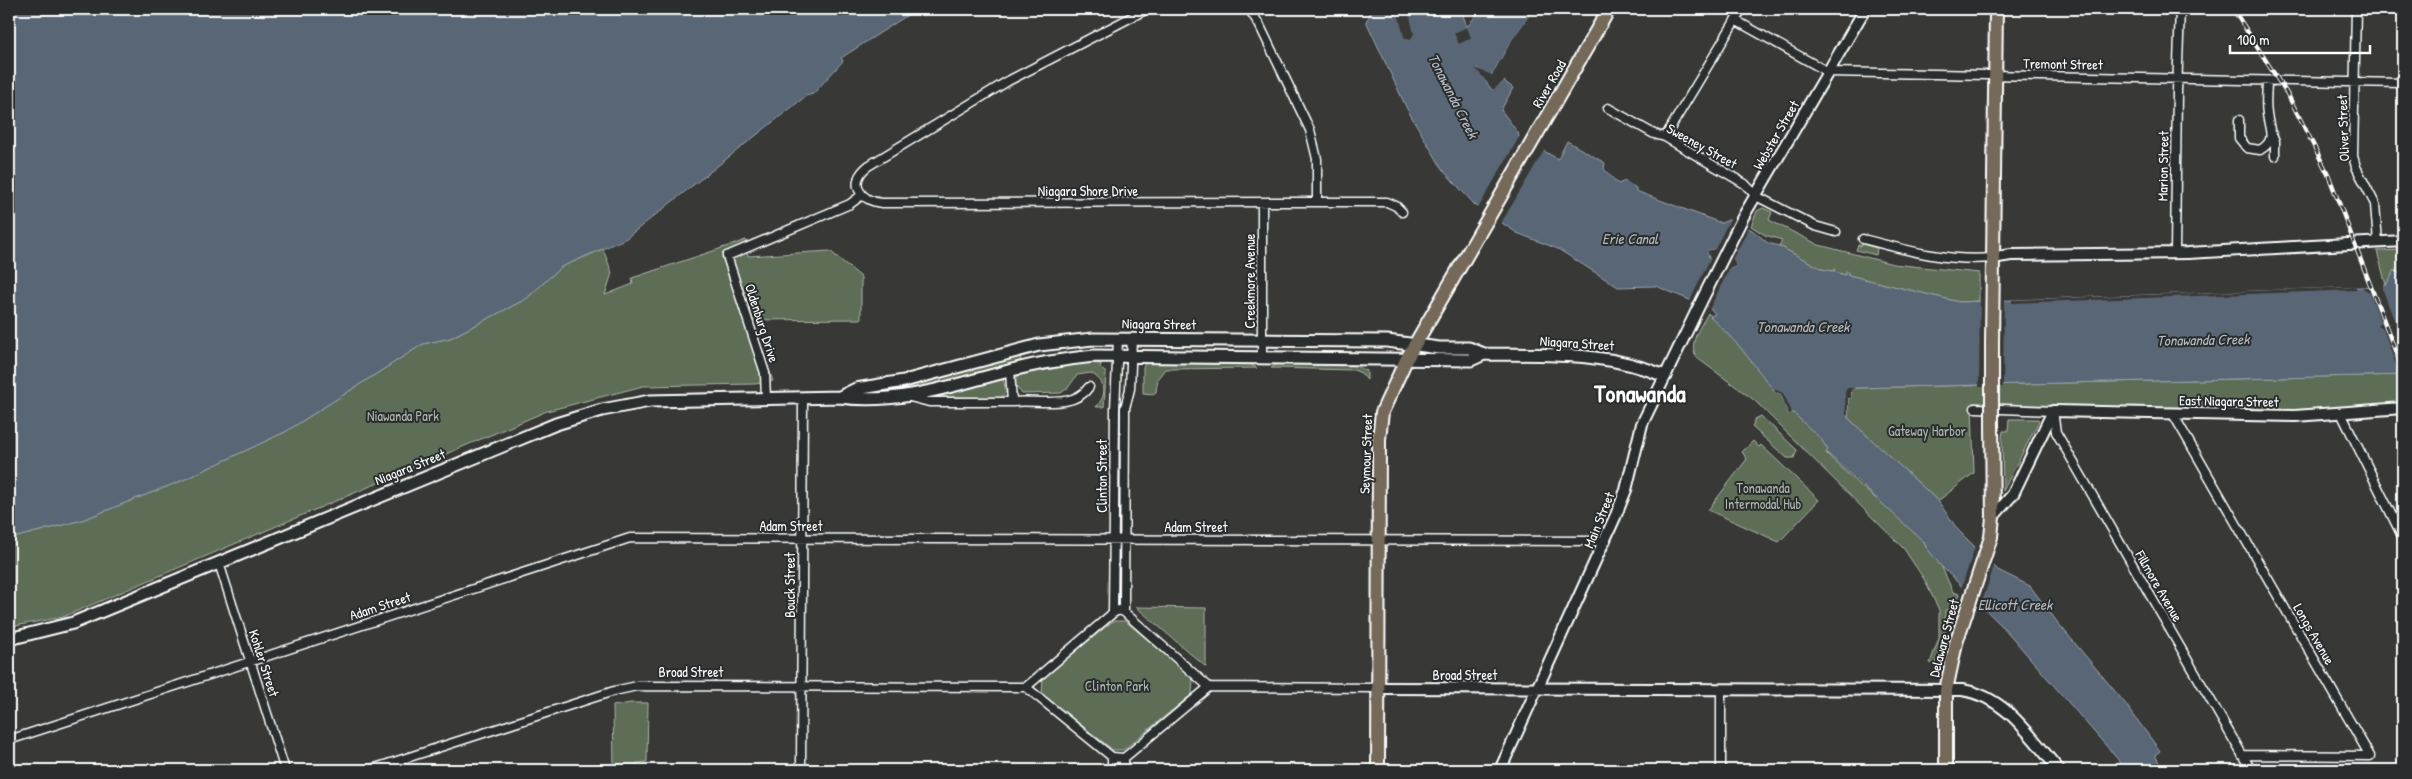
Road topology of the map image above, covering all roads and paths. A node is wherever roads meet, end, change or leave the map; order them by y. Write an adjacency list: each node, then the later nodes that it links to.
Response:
1 (1147, 9): 22 (street)
2 (1249, 9): 24 (street)
3 (1609, 9): 21 (main road, River Road)
4 (1742, 9): 9 (street)
5 (1865, 9): 10 (street, Webster Street)
6 (1996, 9): 11 (main road, Delaware Street)
7 (2180, 9): 12 (street, Marion Street)
8 (2356, 9): 14 (street, Oliver Street)
9 (1735, 20): 10 (street, Tremont Street); 19 (street)
10 (1828, 72): 11 (street, Tremont Street); 23 (street, Webster Street)
11 (1995, 75): 12 (street, Tremont Street); 32 (main road, Delaware Street)
12 (2177, 78): 13 (street, Tremont Street); 31 (street, Marion Street)
13 (2267, 81): 14 (street, Tremont Street); 18 (street)
14 (2354, 82): 15 (street, Tremont Street); 30 (street, Oliver Street)
15 (2403, 83)
16 (1608, 108): 19 (street, Sweeney Street)
17 (2239, 120): 18 (street)
18 (2272, 134): 20 (street)
19 (1665, 137): 23 (street, Sweeney Street)
20 (2275, 156)
21 (1514, 174): 37 (main road, Seymour Street)
22 (862, 195): 25 (street, Niagara Shore Drive); 48 (street, Oldenburg Drive)
23 (1756, 196): 27 (street, Sweeney Street); 33 (street, Webster Street)
24 (1317, 202): 25 (street, Niagara Shore Drive); 26 (street, Niagara Shore Drive)
25 (1262, 204): 36 (street, Creekmore Avenue)
26 (1402, 212)
27 (1836, 232)
28 (1863, 239): 32 (street)
29 (2403, 241): 30 (street)
30 (2378, 242): 31 (street)
31 (2175, 254): 32 (street)
32 (1992, 258): 56 (main road, Delaware Street, bridge)
33 (1713, 277): 44 (street, Main Street)
34 (1118, 339): 35 (main road, Niagara Street); 39 (street, Clinton Street); 46 (main road, Niagara Street)
35 (1132, 339): 36 (main road, Niagara Street); 40 (street, Clinton Street)
36 (1262, 341): 37 (main road, Niagara Street); 41 (street, Creekmore Avenue)
37 (1415, 345): 38 (main road, Niagara Street); 42 (main road, Seymour Street)
38 (1484, 354): 42 (main road, Niagara Street); 44 (main road, Niagara Street)
39 (1117, 357): 40 (main road, Niagara Street); 43 (main road, Niagara Street); 59 (street, Clinton Street)
40 (1131, 357): 41 (main road, Niagara Street); 60 (street, Clinton Street)
41 (1262, 358): 42 (main road, Niagara Street)
42 (1406, 360): 62 (main road, Seymour Street)
43 (1010, 370): 47 (main road, Niagara Street); 50 (street)
44 (1665, 376): 61 (street, Main Street)
45 (1089, 387): 50 (street, Niagara Street)
46 (840, 397): 47 (main road, Niagara Street); 49 (main road, Niagara Street)
47 (910, 397): 50 (street, Niagara Street)
48 (766, 399): 49 (main road, Niagara Street); 63 (main road, Niagara Street)
49 (803, 400): 57 (street, Bouck Street)
50 (1012, 402)
51 (1975, 408): 53 (street, East Niagara Street)
52 (2403, 408): 54 (street, East Niagara Street)
53 (2053, 411): 55 (street, East Niagara Street); 56 (street); 76 (street, Fillmore Avenue)
54 (2341, 413): 55 (street, East Niagara Street); 58 (street)
55 (2173, 414): 76 (street, Longs Avenue)
56 (1993, 517): 74 (main road, Delaware Street)
57 (803, 538): 59 (street, Adam Street); 67 (street, Adam Street); 68 (street, Bouck Street)
58 (2403, 538)
59 (1114, 539): 60 (street, Adam Street); 65 (street, Clinton Street)
60 (1125, 539): 62 (street, Adam Street); 64 (street, Clinton Street)
61 (1606, 540): 62 (street, Adam Street); 72 (street, Main Street)
62 (1380, 541): 71 (main road, Seymour Street)
63 (219, 563): 66 (main road, Niagara Street); 67 (street, Kohler Street)
64 (1124, 612): 65 (street); 70 (street)
65 (1114, 613): 69 (street)
66 (9, 639)
67 (250, 662): 75 (street, Adam Street); 79 (street, Kohler Street)
68 (802, 686): 69 (street, Broad Street); 80 (street, Broad Street); 81 (street, Bouck Street)
69 (1026, 686): 77 (street)
70 (1209, 687): 71 (street, Broad Street); 78 (street)
71 (1378, 688): 72 (street, Broad Street); 84 (main road, Seymour Street)
72 (1538, 688): 73 (street, Broad Street); 85 (street, Main Street)
73 (1721, 690): 74 (street, Broad Street); 86 (street)
74 (1946, 690): 87 (main road, Delaware Street); 88 (street, Broad Street)
75 (9, 740)
76 (2242, 755): 89 (street, Fillmore Avenue)
77 (1112, 757): 78 (street); 82 (street)
78 (1124, 758): 83 (street)
79 (285, 770)
80 (369, 770)
81 (801, 770)
82 (1112, 770)
83 (1124, 770)
84 (1378, 770)
85 (1500, 770)
86 (1721, 770)
87 (1946, 770)
88 (2059, 770)
89 (2250, 770)

